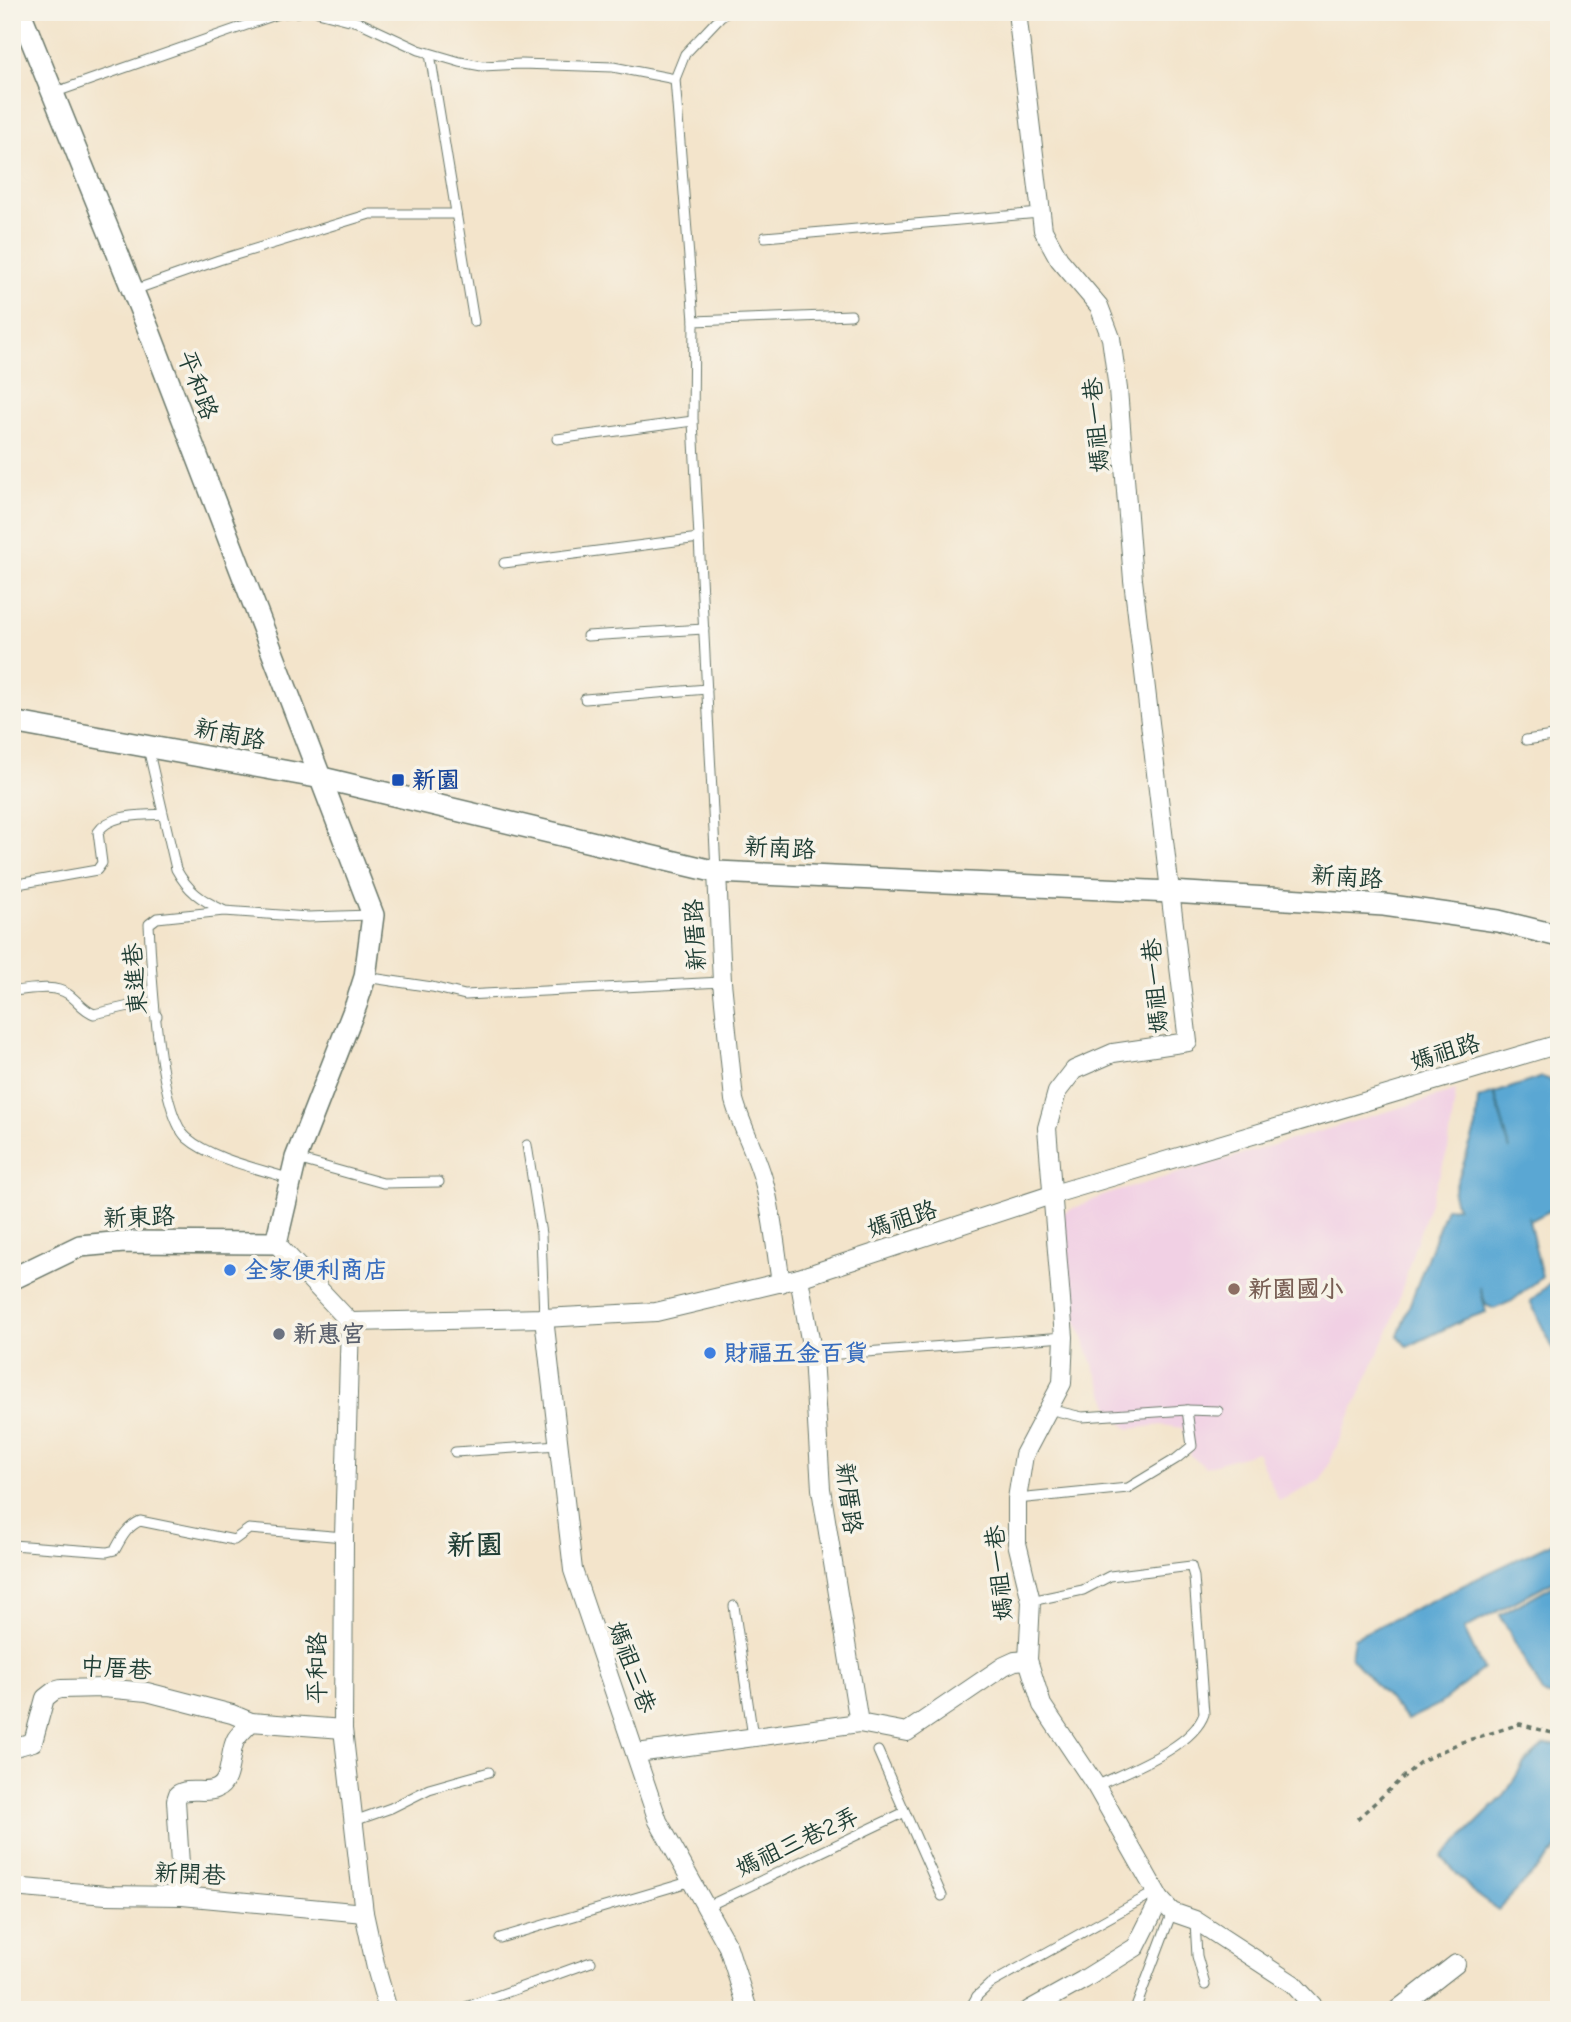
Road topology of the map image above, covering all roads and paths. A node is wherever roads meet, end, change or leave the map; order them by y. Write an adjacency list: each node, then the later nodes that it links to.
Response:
1 (299, 12): 8 (lane)
2 (318, 12): 6 (lane)
3 (728, 12): 7 (lane)
4 (1017, 12): 10 (street, 媽祖一巷)
5 (19, 14): 8 (street, 平和路)
6 (430, 54): 7 (lane); 9 (lane)
7 (675, 79): 14 (lane)
8 (53, 93): 12 (street, 平和路)
9 (456, 214): 12 (lane); 15 (lane)
10 (1040, 214): 11 (lane); 32 (street, 媽祖一巷)
11 (765, 237)
12 (132, 290): 28 (street, 平和路)
13 (851, 315): 14 (lane)
14 (694, 321): 16 (lane)
15 (474, 322)
16 (693, 421): 17 (lane); 18 (lane)
17 (557, 439)
18 (699, 538): 19 (lane); 20 (lane)
19 (504, 563)
20 (704, 629): 21 (lane); 22 (lane)
21 (587, 636)
22 (707, 690): 23 (lane); 30 (lane)
23 (585, 699)
24 (12, 722): 27 (street, 新南路)
25 (1559, 735): 26 (lane)
26 (1526, 740)
27 (148, 745): 28 (street, 新南路); 29 (lane)
28 (322, 778): 30 (street, 新南路); 34 (street, 平和路)
29 (162, 814): 31 (lane); 33 (lane)
30 (717, 872): 32 (street, 新南路); 37 (street, 新厝路)
31 (12, 885)
32 (1171, 892): 35 (street, 新南路); 45 (street, 媽祖一巷)
33 (224, 911): 34 (lane, 東進巷); 39 (lane, 東進巷)
34 (373, 915): 36 (street)
35 (1559, 936)
36 (365, 977): 37 (lane); 42 (street)
37 (722, 982): 48 (street, 新厝路)
38 (12, 991): 39 (lane)
39 (157, 1016): 43 (lane, 東進巷)
40 (1559, 1044): 45 (street, 媽祖路)
41 (527, 1145): 49 (lane)
42 (296, 1158): 43 (street); 44 (lane)
43 (292, 1180): 46 (street)
44 (439, 1182)
45 (1054, 1194): 48 (street, 媽祖路); 51 (street, 媽祖一巷)
46 (276, 1243): 47 (street, 新東路); 50 (street)
47 (12, 1279)
48 (790, 1280): 49 (street, 媽祖路); 52 (street, 新厝路)
49 (544, 1318): 50 (street, 媽祖路); 56 (street, 媽祖三巷)
50 (350, 1322): 59 (street, 平和路)
51 (1064, 1337): 52 (lane); 53 (street, 媽祖一巷)
52 (813, 1356): 65 (street, 新厝路)
53 (1048, 1409): 54 (lane); 58 (street, 媽祖一巷)
54 (1187, 1410): 55 (lane); 58 (lane)
55 (1218, 1411)
56 (558, 1445): 57 (lane); 71 (street, 媽祖三巷)
57 (454, 1452)
58 (1017, 1499): 61 (street, 媽祖一巷)
59 (344, 1537): 60 (lane); 66 (street, 平和路)
60 (12, 1545)
61 (1031, 1601): 63 (street, 媽祖一巷); 73 (lane)
62 (734, 1606): 68 (lane)
63 (1028, 1660): 65 (street); 73 (street, 媽祖一巷)
64 (251, 1722): 66 (street, 中厝巷); 69 (street, 中厝巷); 79 (street)
65 (859, 1724): 68 (street)
66 (343, 1729): 76 (street, 平和路)
67 (1559, 1735): 75 (path)
68 (753, 1737): 71 (street)
69 (12, 1748)
70 (878, 1751): 74 (lane)
71 (637, 1753): 77 (street, 媽祖三巷)
72 (489, 1772): 76 (lane)
73 (1096, 1786): 81 (street, 媽祖一巷)
74 (905, 1812): 80 (lane); 82 (lane, 媽祖三巷2弄)
75 (1357, 1819)
76 (354, 1821): 83 (street, 平和路)
77 (692, 1881): 82 (street, 媽祖三巷); 85 (lane)
78 (12, 1887): 79 (street, 新開巷)
79 (182, 1896): 83 (street, 新開巷)
80 (943, 1896)
81 (1162, 1901): 84 (street); 92 (lane); 93 (street); 94 (lane)
82 (706, 1907): 91 (street, 媽祖三巷)
83 (364, 1913): 89 (street, 平和路)
84 (1195, 1920): 88 (lane); 95 (street)
85 (500, 1938)
86 (591, 1962): 90 (lane)
87 (1456, 1964): 96 (street)
88 (1205, 1985)
89 (388, 2010)
90 (458, 2010)
91 (748, 2010)
92 (969, 2010)
93 (1029, 2010)
94 (1135, 2010)
95 (1317, 2010)
96 (1397, 2010)

